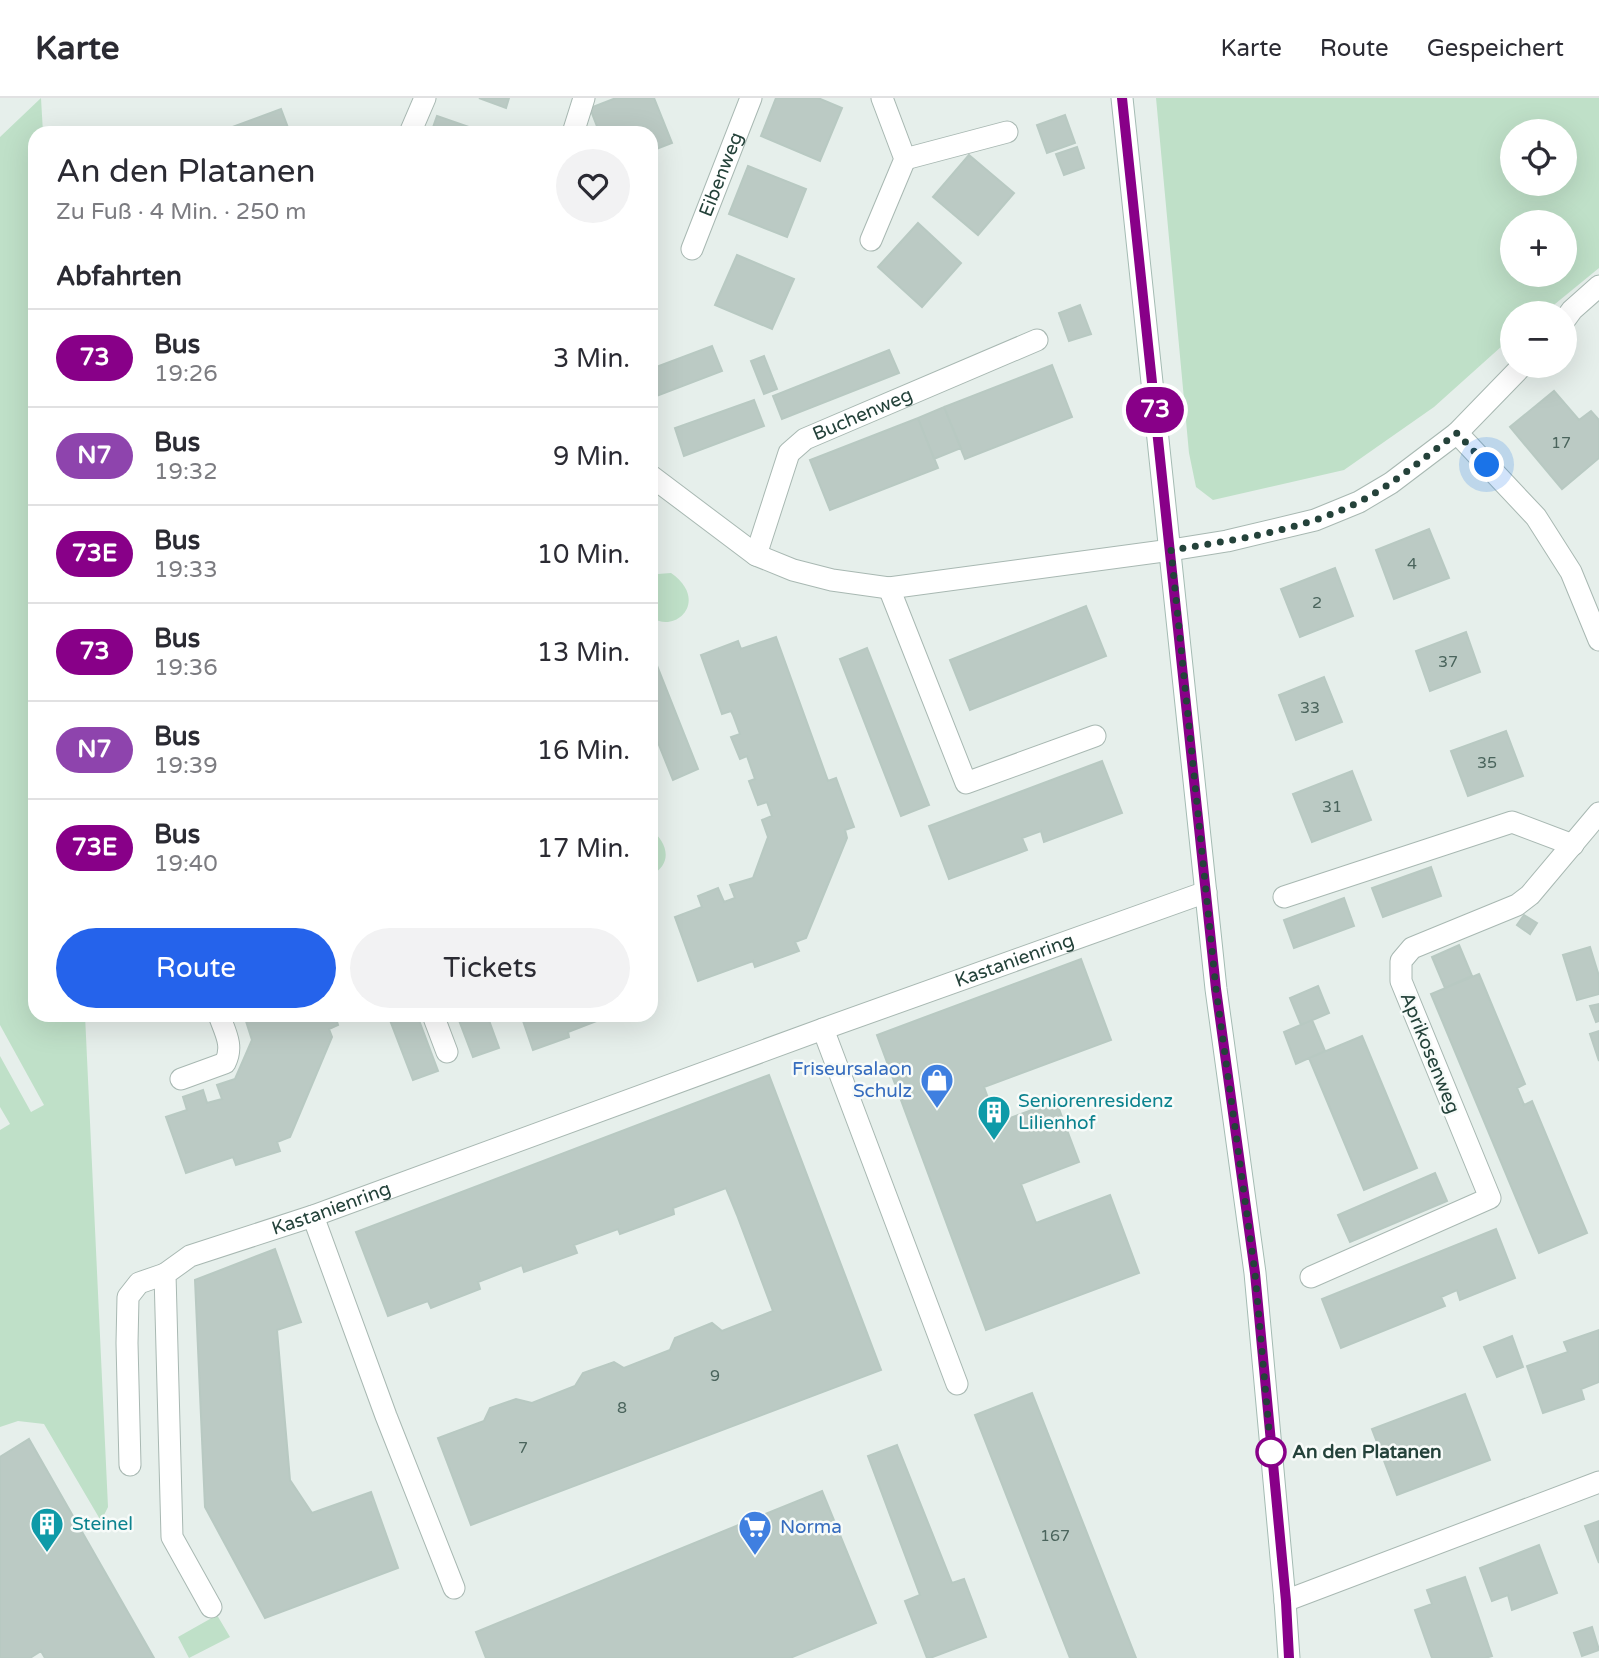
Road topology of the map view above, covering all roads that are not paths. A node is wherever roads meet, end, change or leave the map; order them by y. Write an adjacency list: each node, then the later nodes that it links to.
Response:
1 (425, 98): 6 (street)
2 (584, 98): 7 (street)
3 (751, 98): 11 (street, Eibenweg)
4 (882, 98): 9 (street)
5 (1122, 98): 18 (street)
6 (413, 126)
7 (575, 126)
8 (1007, 132): 9 (street)
9 (905, 159): 10 (street)
10 (871, 240)
11 (692, 249)
12 (1599, 286): 13 (street)
13 (1577, 306)
14 (1037, 340): 19 (street, Buchenweg)
15 (1510, 378): 16 (street)
16 (1457, 433): 18 (street); 21 (street)
17 (658, 481): 19 (street)
18 (1171, 550): 20 (street); 25 (street)
19 (756, 555): 20 (street)
20 (889, 588): 22 (street)
21 (1599, 640)
22 (1095, 736)
23 (1599, 813): 24 (street, Aprikosenweg)
24 (1573, 845): 26 (street); 34 (street, Aprikosenweg)
25 (1206, 892): 29 (street, Kastanienring); 39 (street)
26 (1284, 897)
27 (221, 1022): 31 (street)
28 (436, 1022): 30 (street)
29 (823, 1029): 32 (street, Kastanienring); 35 (street)
30 (447, 1052)
31 (181, 1079)
32 (313, 1216): 33 (street, Kastanienring); 38 (street)
33 (165, 1274): 36 (street, Kastanienring); 40 (street)
34 (1311, 1277)
35 (957, 1384)
36 (130, 1465)
37 (1599, 1482): 39 (street)
38 (454, 1588)
39 (1286, 1601): 41 (street)
40 (211, 1607)
41 (1289, 1658)

